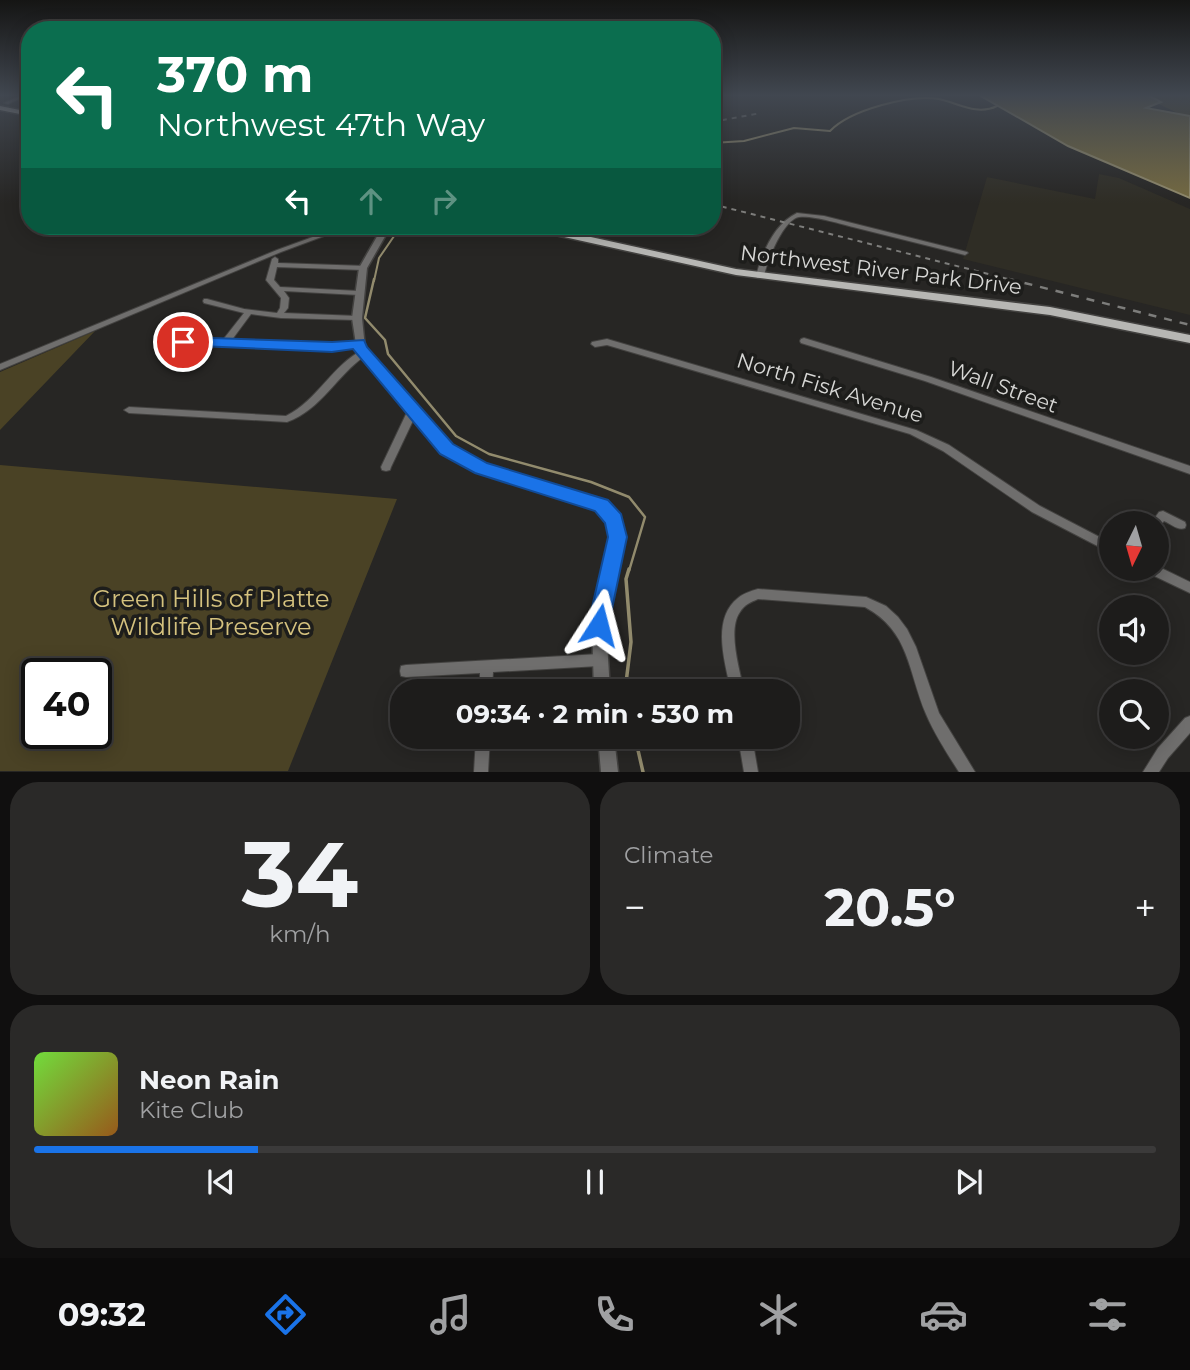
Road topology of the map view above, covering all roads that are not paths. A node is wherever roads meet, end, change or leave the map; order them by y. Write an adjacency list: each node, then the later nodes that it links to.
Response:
1 (323, 235): 5 (street)
2 (382, 235): 8 (street)
3 (573, 235): 9 (main road, Northwest River Park Drive)
4 (597, 235): 9 (main road, Northwest River Park Drive)
5 (279, 251): 7 (street); 22 (street)
6 (965, 253): 9 (street)
7 (273, 265): 8 (street); 10 (street)
8 (363, 268): 11 (street)
9 (760, 272): 16 (main road, Northwest River Park Drive)
10 (278, 289): 11 (street); 14 (street)
11 (359, 293): 15 (street)
12 (207, 301): 13 (street)
13 (249, 312): 14 (street); 19 (street)
14 (279, 315): 15 (street)
15 (357, 318): 21 (street)
16 (1190, 339)
17 (804, 341): 26 (street, Wall Street)
18 (183, 342): 19 (street)
19 (224, 344): 21 (street)
20 (595, 344): 29 (street, North Fisk Avenue)
21 (361, 348): 23 (street); 24 (street)
22 (0, 367)
23 (129, 410)
24 (413, 410): 25 (street); 32 (street)
25 (386, 467)
26 (1190, 470)
27 (1169, 518): 28 (street)
28 (1181, 525)
29 (1099, 542)
30 (1169, 578): 31 (street)
31 (1190, 588)
32 (598, 660): 33 (street); 36 (street)
33 (487, 667): 34 (street); 35 (street)
34 (407, 671)
35 (486, 679)
36 (600, 679)
37 (735, 679): 45 (street)
38 (1190, 723): 46 (street)
39 (482, 749): 42 (street)
40 (607, 749): 43 (street)
41 (747, 749): 44 (street)
42 (481, 772)
43 (610, 772)
44 (751, 772)
45 (968, 772)
46 (1150, 772)

